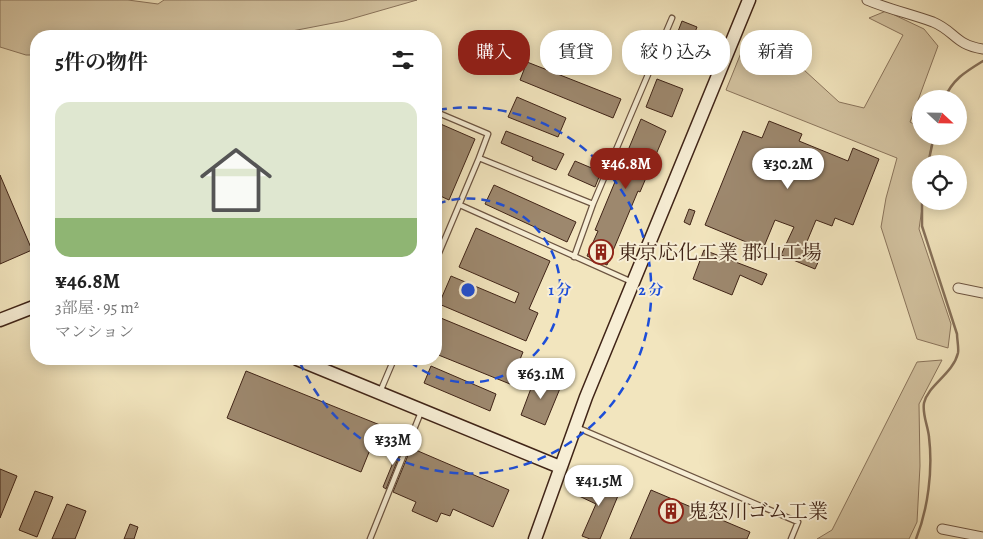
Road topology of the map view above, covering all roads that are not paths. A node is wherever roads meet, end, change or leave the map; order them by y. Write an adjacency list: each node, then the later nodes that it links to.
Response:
1 (750, 0): 11 (street)
2 (867, 0): 4 (street)
3 (672, 18): 7 (lane)
4 (983, 49)
5 (442, 115): 6 (lane)
6 (479, 158): 7 (lane); 8 (lane)
7 (593, 204): 10 (lane)
8 (460, 205): 9 (lane); 10 (lane)
9 (442, 246)
10 (574, 257): 11 (lane)
11 (633, 283): 20 (street)
12 (958, 288): 13 (street)
13 (983, 293)
14 (30, 308): 15 (street)
15 (0, 320)
16 (312, 365): 18 (street)
17 (392, 365): 18 (lane)
18 (380, 393): 19 (street)
19 (422, 410): 21 (street); 24 (lane)
20 (575, 426): 21 (street); 26 (lane)
21 (560, 467): 25 (street)
22 (942, 529): 23 (street)
23 (983, 537)
24 (370, 539)
25 (535, 539)
26 (791, 539)

